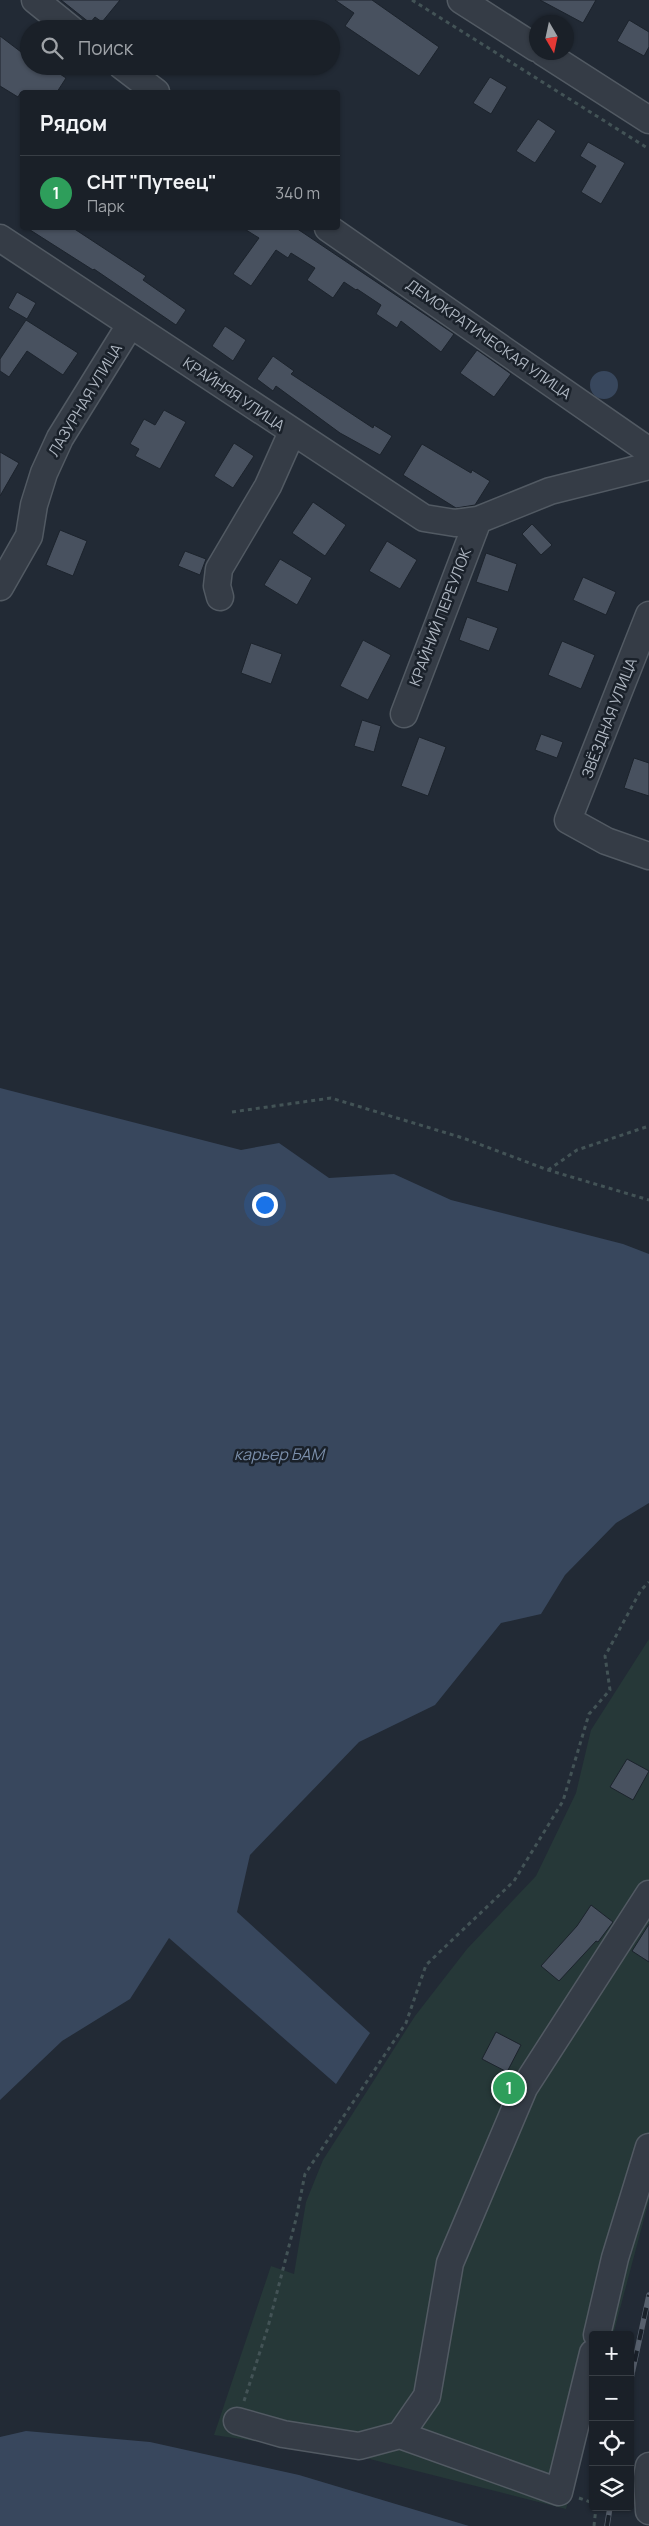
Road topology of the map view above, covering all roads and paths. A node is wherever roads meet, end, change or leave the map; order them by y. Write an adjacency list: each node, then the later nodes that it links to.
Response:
1 (35, 0): 4 (street)
2 (412, 0): 10 (path)
3 (461, 0): 5 (street)
4 (60, 20)
5 (529, 44)
6 (556, 60): 9 (street)
7 (134, 75): 8 (street)
8 (153, 90)
9 (649, 120)
10 (649, 149)
11 (331, 230): 15 (street, ДЕМОКРАТИЧЕСКАЯ УЛИЦА)
12 (0, 238): 13 (street, КРАЙНЯЯ УЛИЦА)
13 (130, 325): 14 (street, КРАЙНЯЯ УЛИЦА); 18 (street, ЛАЗУРНАЯ УЛИЦА)
14 (292, 432): 17 (street, КРАЙНЯЯ УЛИЦА); 19 (street)
15 (649, 451)
16 (649, 466): 17 (street, КРАЙНЯЯ УЛИЦА)
17 (478, 520): 21 (street, КРАЙНИЙ ПЕРЕУЛОК)
18 (0, 587)
19 (220, 597)
20 (649, 615): 22 (street, ЗВЁЗДНАЯ УЛИЦА)
21 (404, 714)
22 (649, 856)
23 (232, 1112): 25 (path)
24 (649, 1126): 25 (path)
25 (548, 1170): 26 (path)
26 (649, 1200)
27 (649, 1582): 32 (path)
28 (649, 1894): 33 (street)
29 (649, 2147): 30 (street)
30 (598, 2331)
31 (589, 2369): 33 (street)
32 (237, 2420): 33 (street)
33 (400, 2435)
34 (649, 2466): 36 (street)
35 (596, 2511): 37 (path)
36 (649, 2511)
37 (594, 2526)

